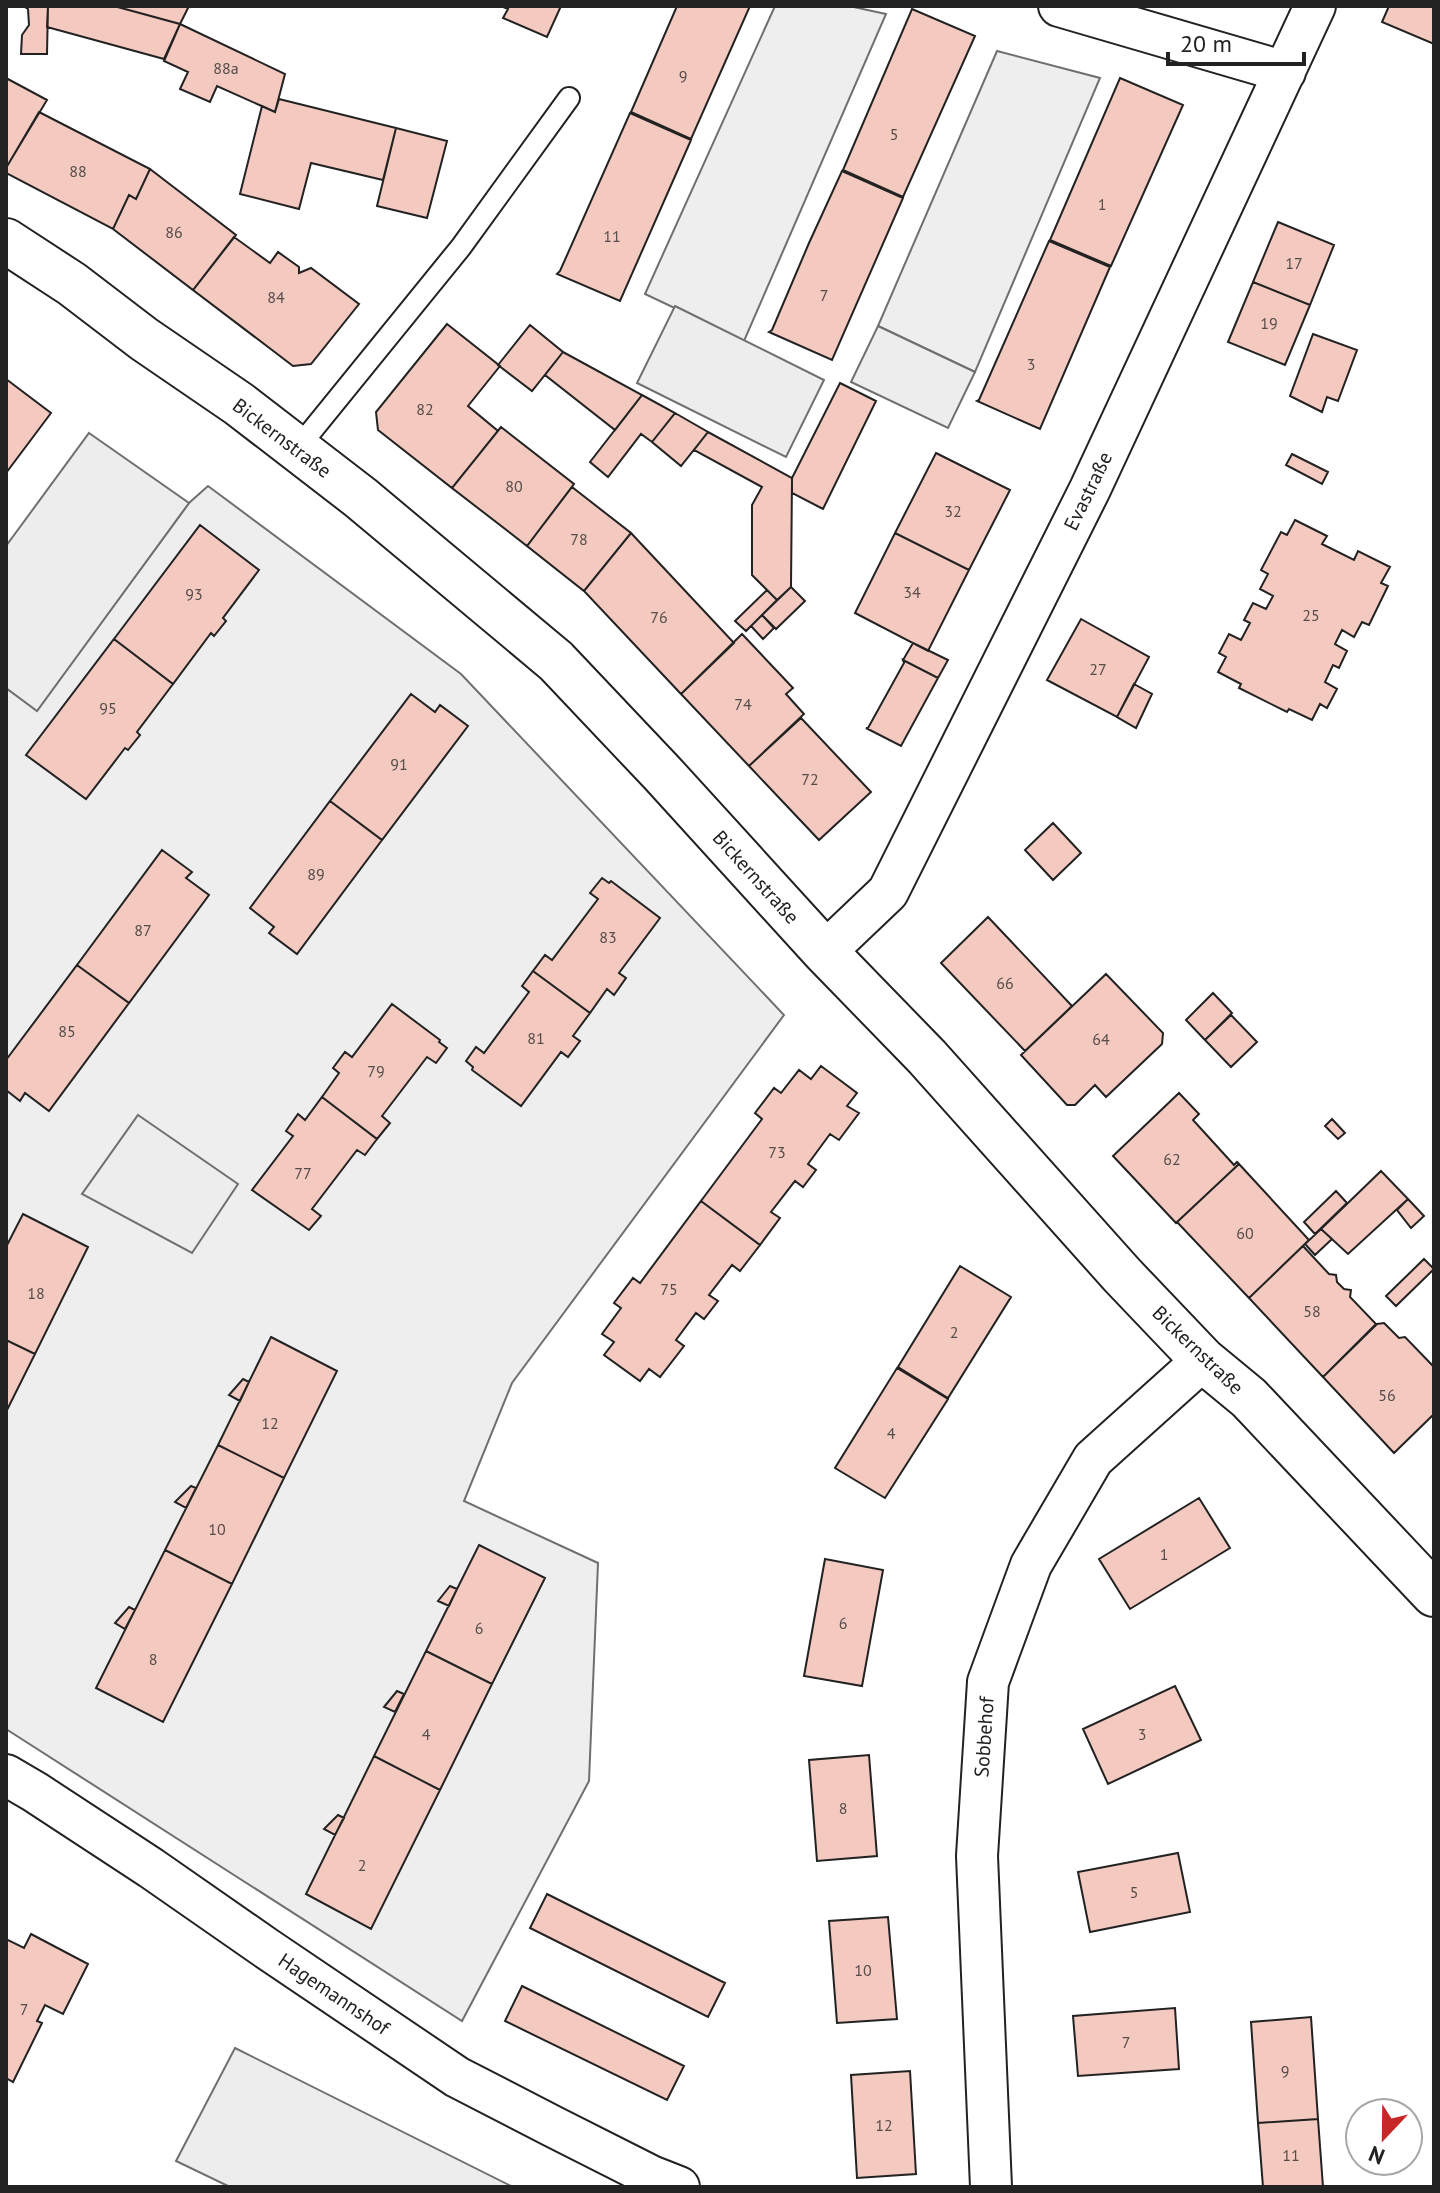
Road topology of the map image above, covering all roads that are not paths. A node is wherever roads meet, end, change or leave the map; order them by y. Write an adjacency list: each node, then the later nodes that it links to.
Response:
1 (1059, 6): 3 (street)
2 (1315, 6): 3 (street, Evastraße)
3 (1285, 72): 7 (street, Evastraße)
4 (569, 98): 6 (lane)
5 (6, 241): 6 (street, Bickernstraße)
6 (297, 449): 7 (street, Bickernstraße)
7 (825, 952): 8 (street, Bickernstraße)
8 (1203, 1360): 9 (street, Bickernstraße); 12 (street, Sobbehof)
9 (1434, 1594)
10 (6, 1775): 11 (street, Hagemannshof)
11 (679, 2187)
12 (991, 2187)

